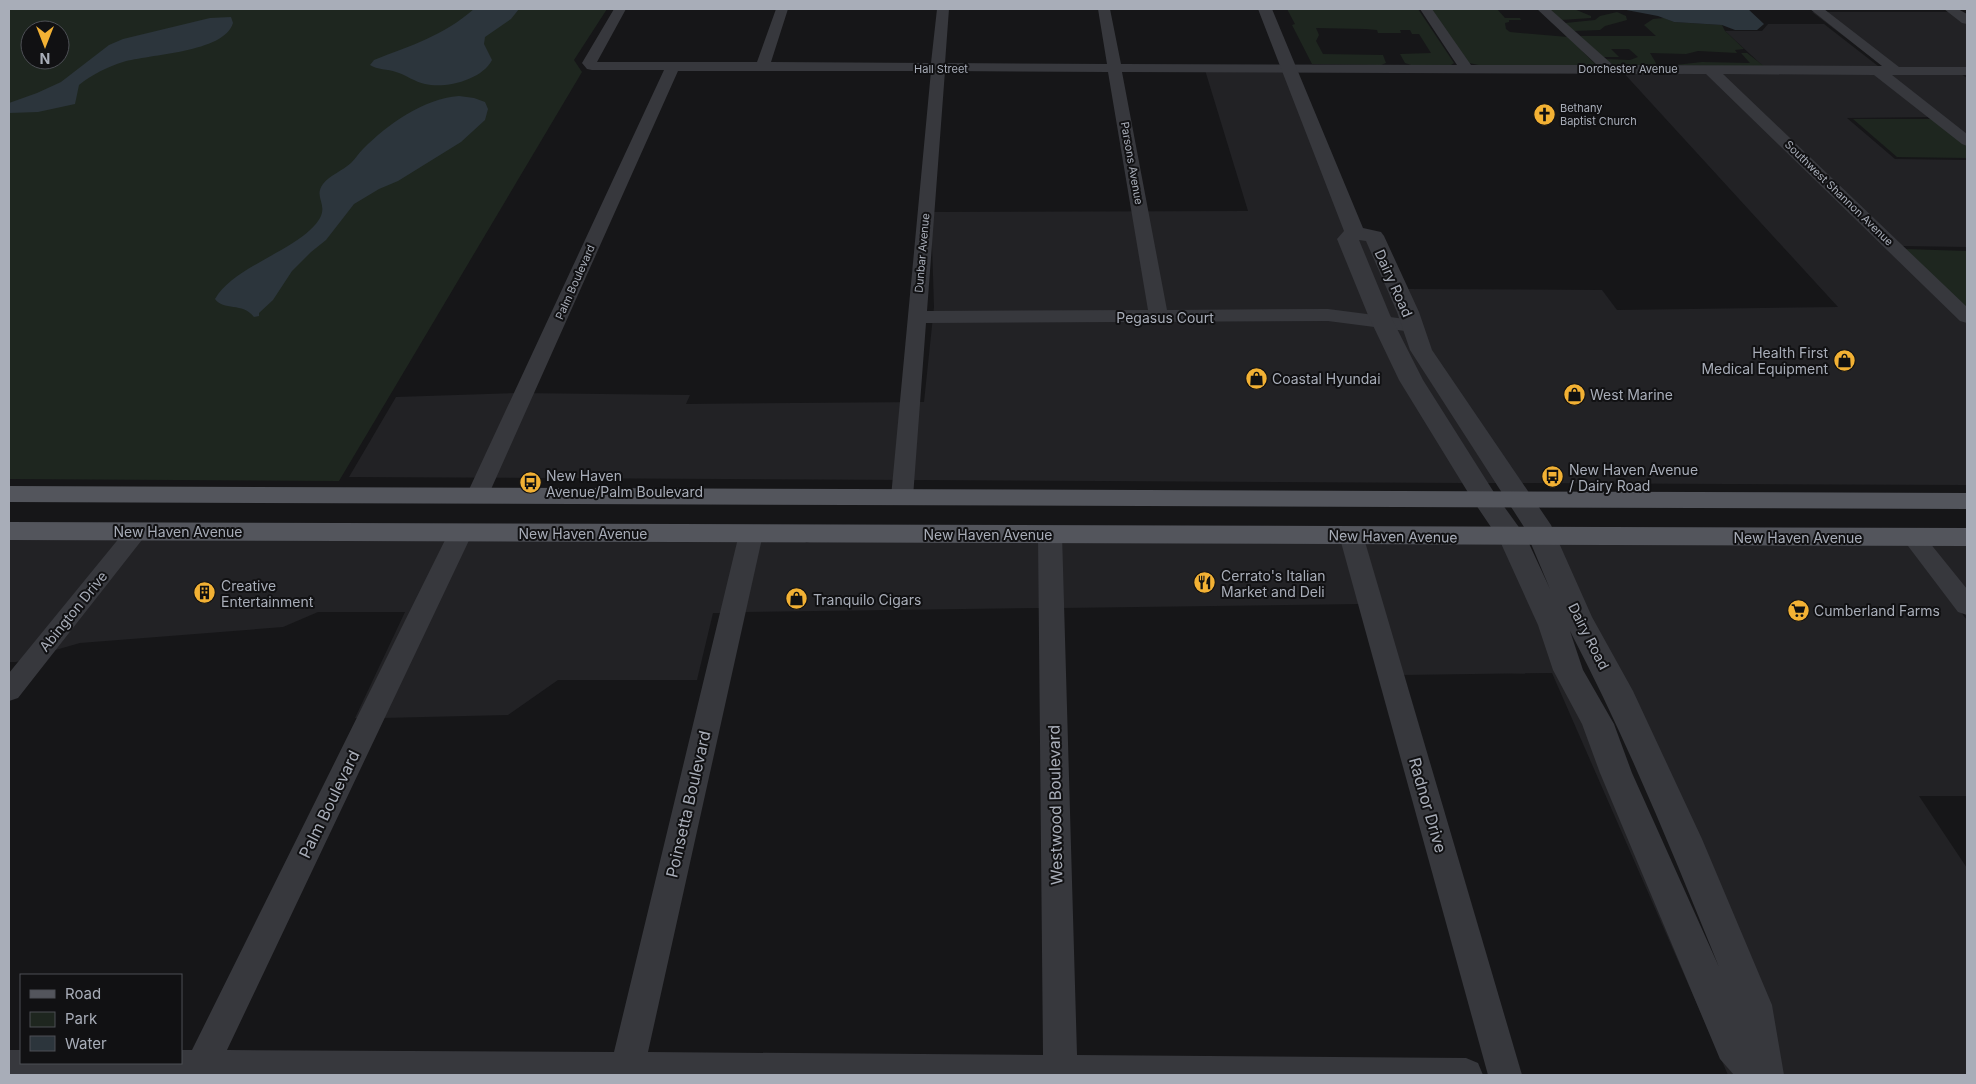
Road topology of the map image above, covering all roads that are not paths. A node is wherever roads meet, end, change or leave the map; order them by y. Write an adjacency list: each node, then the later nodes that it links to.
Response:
1 (620, 9): 11 (street, Hall Street)
2 (782, 9): 12 (street)
3 (943, 9): 13 (street, Dunbar Avenue)
4 (1104, 9): 14 (street, Parsons Avenue)
5 (1265, 9): 15 (street, Dairy Road)
6 (1426, 9): 16 (street)
7 (1543, 9): 17 (street)
8 (1816, 9): 20 (street)
9 (1950, 9): 10 (street)
10 (1967, 20)
11 (673, 67): 12 (street, Hall Street); 31 (street, Palm Boulevard)
12 (762, 68): 13 (street, Hall Street)
13 (938, 68): 14 (street, Hall Street); 24 (street, Dunbar Avenue)
14 (1115, 68): 15 (street, Hall Street); 25 (street, Parsons Avenue)
15 (1290, 68): 16 (street, Dorchester Avenue); 23 (street, Dairy Road)
16 (1467, 68): 17 (street, Dorchester Avenue)
17 (1609, 69): 18 (street, Dorchester Avenue)
18 (1710, 70): 19 (street, Dorchester Avenue); 26 (street, Southwest Shannon Avenue)
19 (1877, 70): 20 (street, Dorchester Avenue); 22 (street)
20 (1895, 70): 21 (street, Dorchester Avenue)
21 (1967, 71)
22 (1967, 141)
23 (1355, 232): 27 (street, Dairy Road); 28 (street, Dairy Road)
24 (916, 317): 25 (street, Pegasus Court); 33 (street, Dunbar Avenue)
25 (1159, 317): 27 (street, Pegasus Court)
26 (1967, 317)
27 (1382, 322): 28 (street, Pegasus Court); 35 (street, Dairy Road)
28 (1413, 326): 36 (street, Dairy Road)
29 (9, 494): 30 (main road)
30 (237, 495): 31 (main road); 40 (main road)
31 (477, 496): 32 (main road); 41 (main road)
32 (562, 496): 33 (main road); 42 (main road)
33 (902, 497): 34 (main road); 44 (main road)
34 (1146, 498): 35 (main road); 45 (main road)
35 (1485, 499): 36 (main road); 47 (street, Dairy Road)
36 (1518, 499): 37 (main road); 47 (street, Dairy Road)
37 (1882, 501): 38 (main road); 48 (main road)
38 (1967, 501)
39 (9, 531): 40 (main road, New Haven Avenue)
40 (137, 531): 41 (main road, New Haven Avenue); 52 (street, Abington Drive)
41 (385, 532): 42 (main road, New Haven Avenue)
42 (460, 532): 43 (main road, New Haven Avenue); 54 (street, Palm Boulevard)
43 (751, 534): 44 (main road, New Haven Avenue); 55 (street, Poinsetta Boulevard)
44 (813, 534): 45 (main road, New Haven Avenue)
45 (1050, 534): 46 (main road, New Haven Avenue); 56 (street, Westwood Boulevard)
46 (1352, 535): 47 (main road, New Haven Avenue); 58 (street, Radnor Drive)
47 (1527, 537): 48 (main road, New Haven Avenue); 59 (street, Dairy Road)
48 (1824, 537): 49 (main road, New Haven Avenue)
49 (1913, 537): 50 (main road, New Haven Avenue); 51 (street)
50 (1967, 537)
51 (1967, 606)
52 (9, 691)
53 (9, 1066): 54 (street)
54 (199, 1071): 55 (street)
55 (627, 1072): 56 (street)
56 (1060, 1074): 57 (street)
57 (1466, 1075)
58 (1505, 1075)
59 (1762, 1075)

